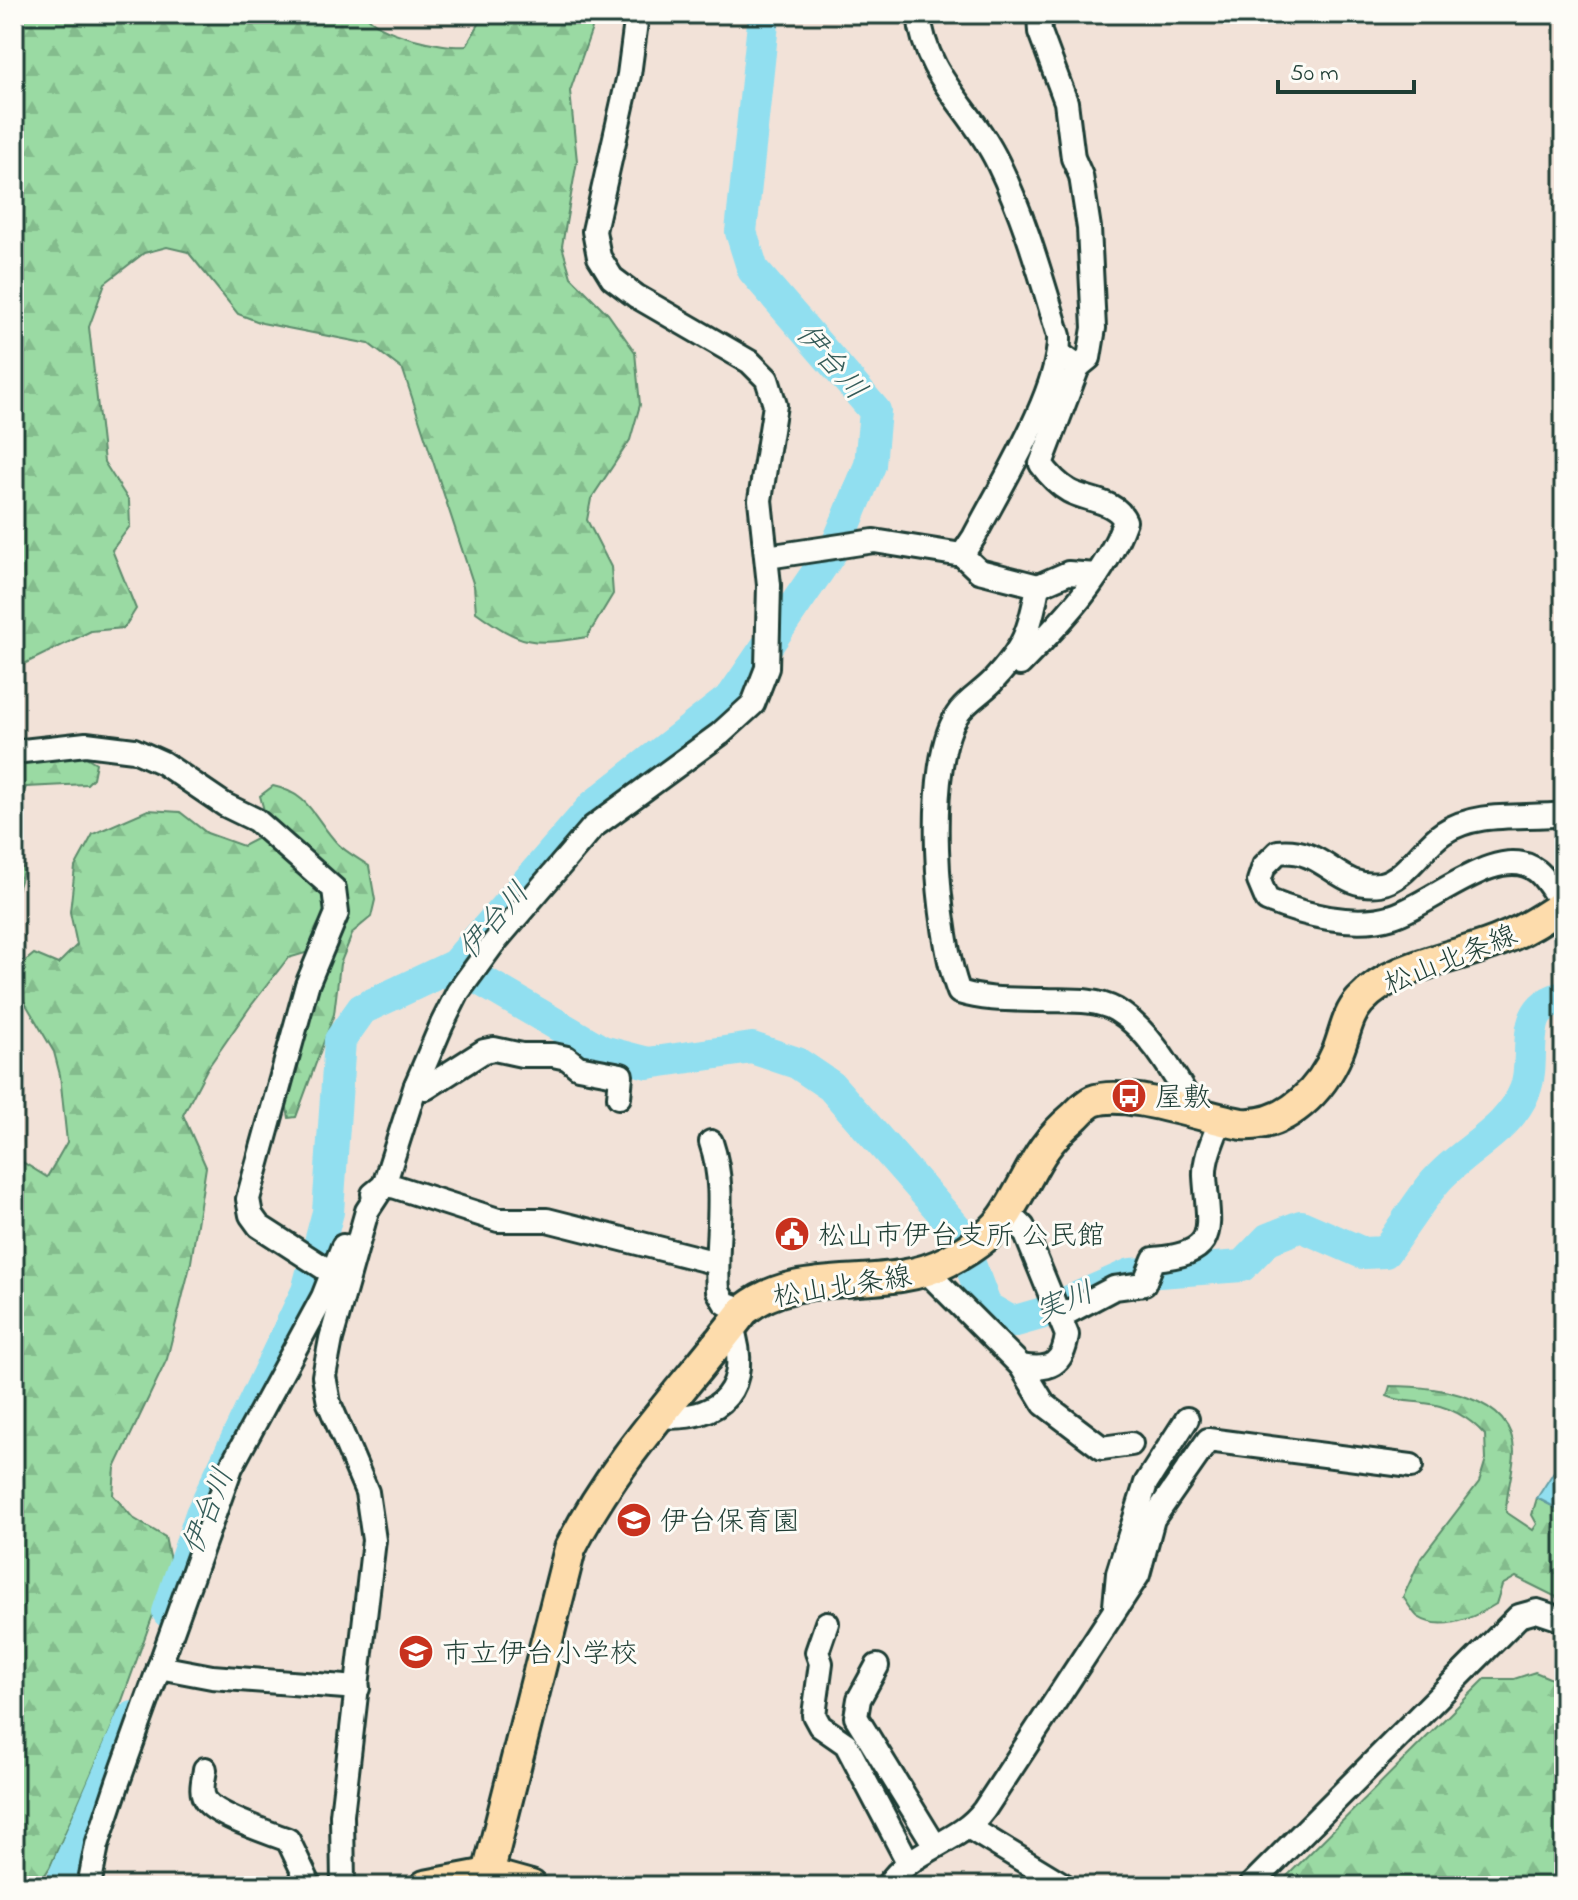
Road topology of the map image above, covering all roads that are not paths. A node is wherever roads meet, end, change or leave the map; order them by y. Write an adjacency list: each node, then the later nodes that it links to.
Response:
1 (637, 14): 6 (street)
2 (919, 14): 4 (street)
3 (1044, 15): 4 (street)
4 (1069, 361): 5 (street); 7 (street)
5 (962, 555): 6 (street); 8 (street)
6 (767, 557): 13 (street)
7 (1097, 575): 8 (street); 9 (street)
8 (1038, 586): 9 (street)
9 (990, 684): 15 (street)
10 (14, 752): 20 (street)
11 (1564, 814): 12 (street)
12 (1563, 904): 15 (main road, 松山北条線)
13 (416, 1085): 14 (street); 17 (street)
14 (619, 1097)
15 (1209, 1118): 18 (main road, 松山北条線); 22 (street)
16 (711, 1142): 19 (street)
17 (384, 1185): 19 (street); 20 (street); 34 (street)
18 (1008, 1212): 21 (main road, 松山北条線); 22 (street)
19 (717, 1263): 23 (street)
20 (327, 1270): 33 (street)
21 (926, 1271): 23 (main road, 松山北条線); 24 (street)
22 (1058, 1309): 24 (street)
23 (738, 1319): 25 (main road, 松山北条線); 25 (street)
24 (1021, 1366): 27 (street)
25 (660, 1416): 39 (main road, 松山北条線)
26 (1187, 1419): 29 (street)
27 (1131, 1444)
28 (1411, 1466): 29 (street)
29 (1115, 1608): 36 (street)
30 (1564, 1620): 47 (street)
31 (827, 1623): 38 (street)
32 (877, 1666): 37 (street)
33 (159, 1667): 34 (street); 40 (street)
34 (358, 1688): 42 (street)
35 (205, 1769): 41 (street)
36 (970, 1828): 37 (street); 46 (street)
37 (934, 1844): 38 (street)
38 (908, 1862): 45 (street)
39 (488, 1874): 43 (main road); 44 (main road)
40 (89, 1886)
41 (310, 1886)
42 (343, 1886)
43 (425, 1886)
44 (531, 1886)
45 (887, 1886)
46 (1065, 1886)
47 (1250, 1886)

